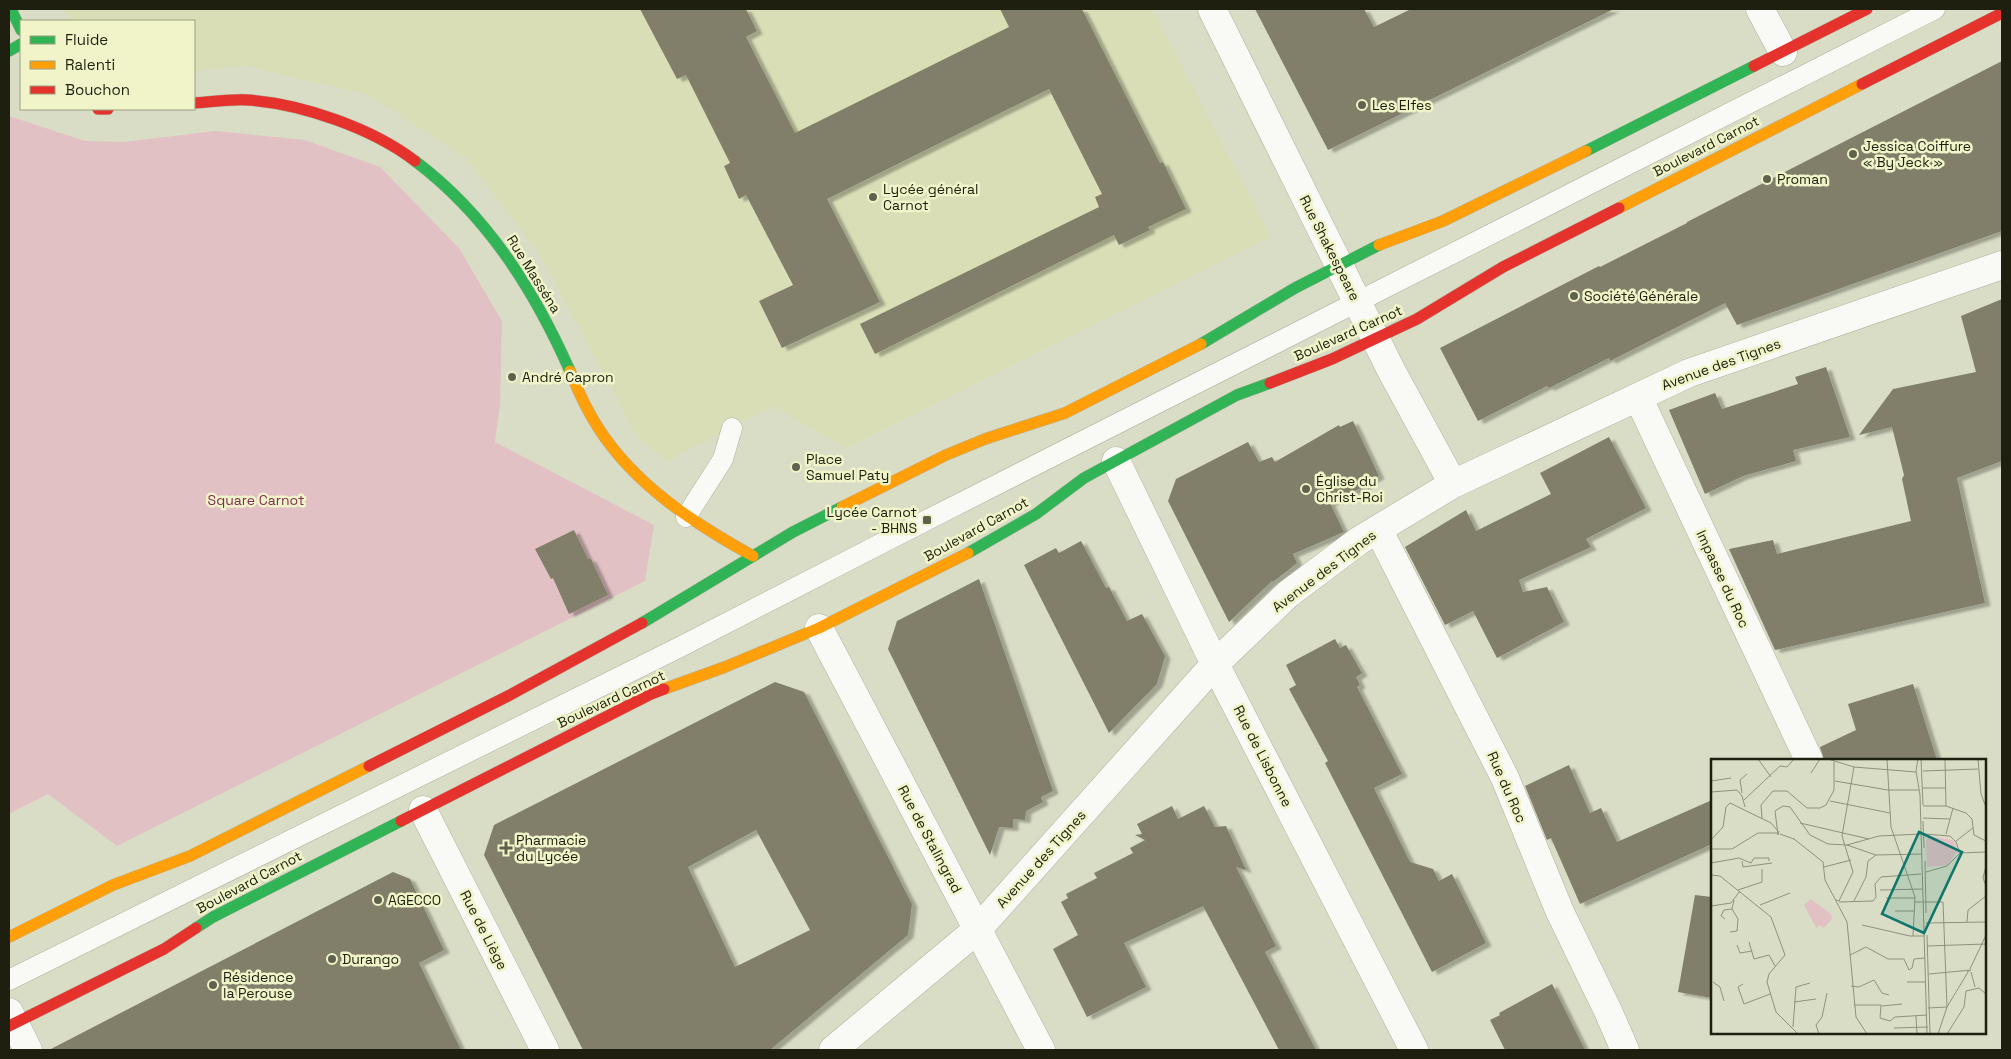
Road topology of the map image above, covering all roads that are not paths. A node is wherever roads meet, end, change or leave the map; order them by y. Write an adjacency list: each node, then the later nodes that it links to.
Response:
1 (10, 9): 7 (main road)
2 (1212, 9): 13 (street, Rue Shakespeare)
3 (1760, 9): 10 (street)
4 (1867, 9): 10 (main road)
5 (1935, 9): 14 (lane)
6 (2002, 13): 15 (main road, Boulevard Carnot)
7 (20, 28)
8 (20, 45): 9 (main road)
9 (9, 51)
10 (1783, 52): 13 (main road)
11 (195, 103): 20 (main road, Rue Masséna)
12 (2002, 265): 16 (street, Avenue des Tignes)
13 (1339, 266): 14 (street, Rue Shakespeare); 22 (main road)
14 (1358, 302): 15 (street, Rue Shakespeare); 29 (lane)
15 (1376, 337): 18 (main road, Boulevard Carnot); 19 (street, Rue Shakespeare)
16 (1638, 397): 19 (street, Avenue des Tignes); 25 (street, Impasse du Roc)
17 (732, 428): 20 (lane)
18 (1116, 461): 23 (main road, Boulevard Carnot); 24 (street, Rue de Lisbonne)
19 (1453, 484): 21 (street, Avenue des Tignes)
20 (686, 517): 22 (main road, Rue Masséna)
21 (1378, 529): 24 (street, Avenue des Tignes); 36 (street, Rue du Roc)
22 (753, 556): 28 (main road)
23 (819, 628): 26 (main road, Boulevard Carnot); 27 (street, Rue de Stalingrad)
24 (1215, 664): 27 (street, Avenue des Tignes); 35 (street, Rue de Lisbonne)
25 (1809, 759)
26 (423, 810): 30 (main road, Boulevard Carnot); 32 (street, Rue de Liège)
27 (978, 929): 33 (street, Avenue des Tignes); 34 (street, Rue de Stalingrad)
28 (9, 937)
29 (9, 980)
30 (10, 1020): 31 (street)
31 (28, 1050)
32 (545, 1050)
33 (833, 1050)
34 (1041, 1050)
35 (1414, 1050)
36 (1624, 1050)

